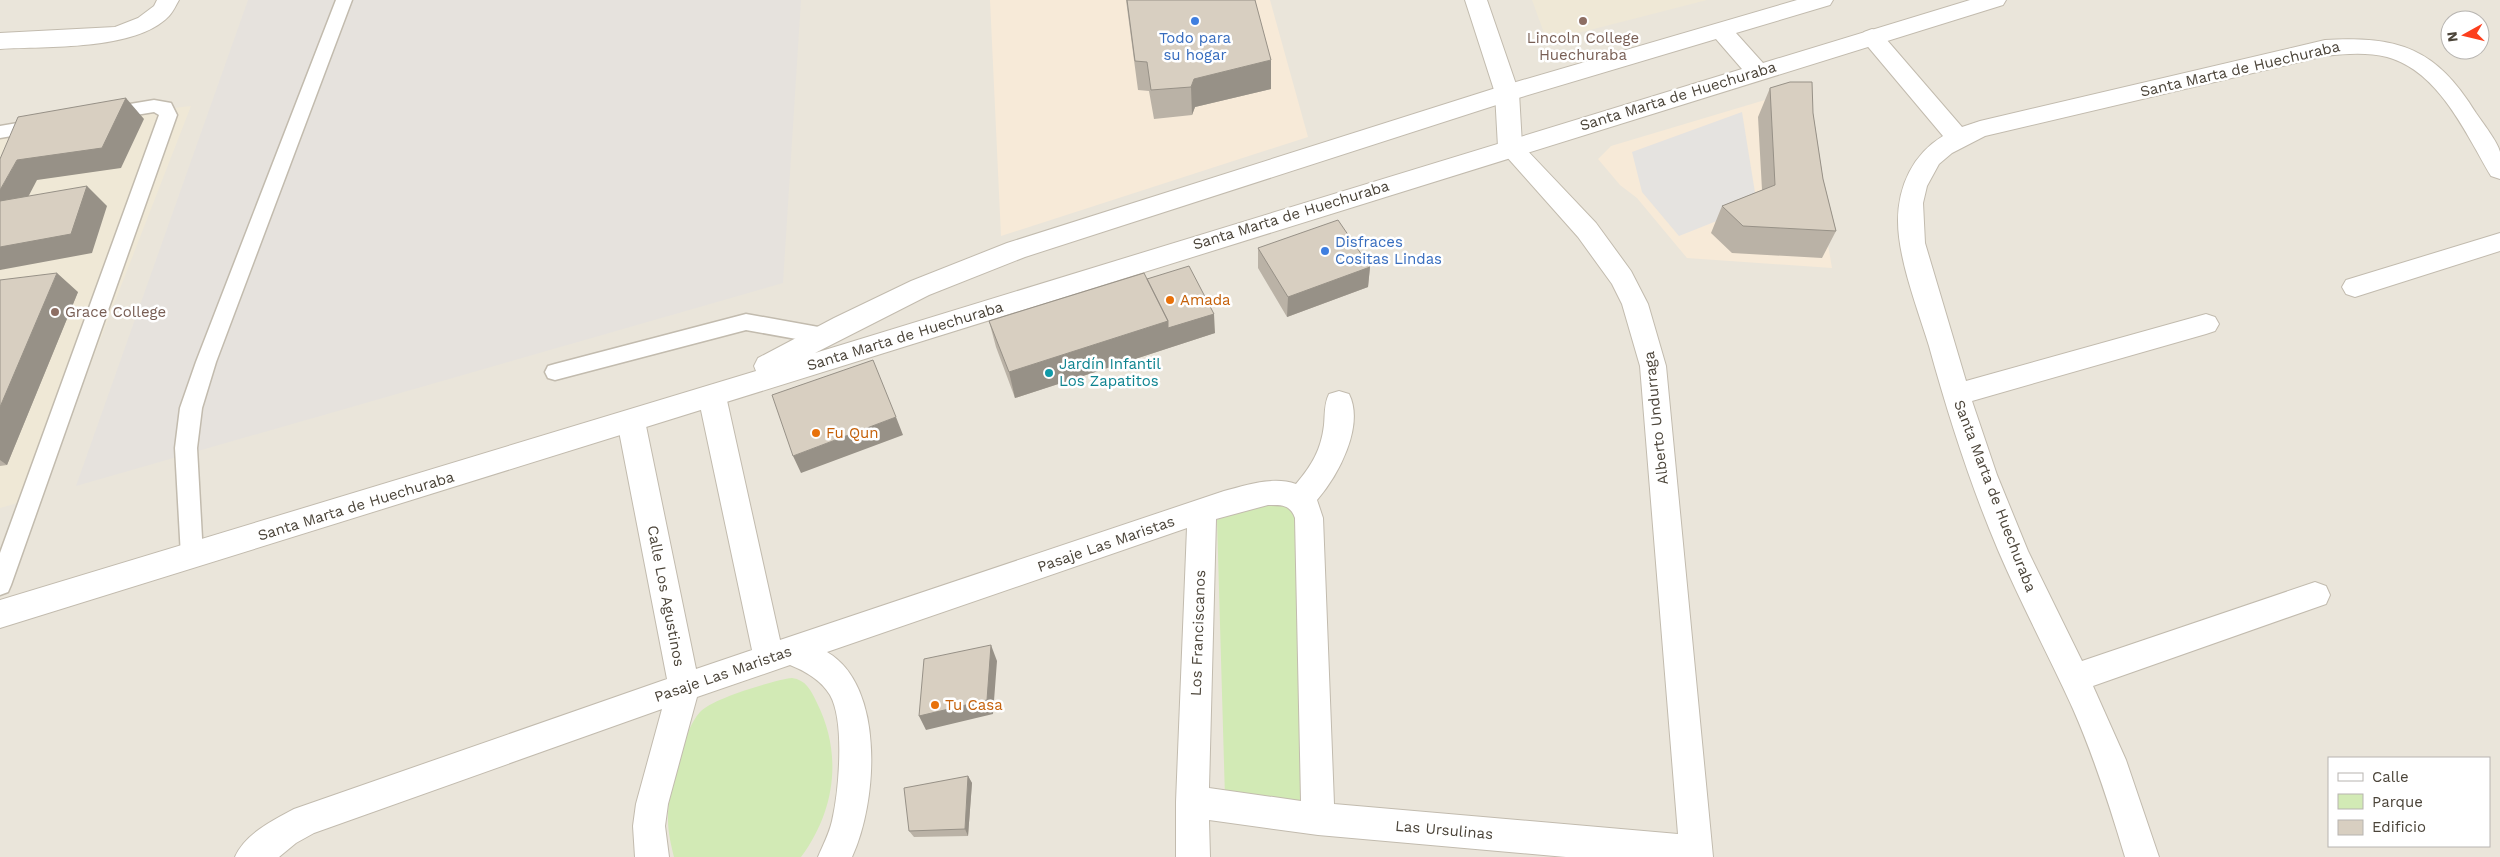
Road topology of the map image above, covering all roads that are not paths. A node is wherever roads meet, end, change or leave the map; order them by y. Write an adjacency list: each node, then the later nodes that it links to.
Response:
1 (168, 0): 8 (street)
2 (344, 0): 28 (lane)
3 (1476, 0): 10 (street)
4 (1822, 0): 6 (street, Santa Marta de Huechuraba)
5 (1996, 0): 7 (street, Santa Marta de Huechuraba)
6 (1720, 30): 9 (street); 10 (street, Santa Marta de Huechuraba)
7 (1872, 37): 9 (street, Santa Marta de Huechuraba); 14 (street)
8 (0, 41)
9 (1757, 71): 15 (street, Santa Marta de Huechuraba)
10 (1507, 93): 15 (street); 20 (street, Santa Marta de Huechuraba)
11 (86, 117): 29 (lane)
12 (58, 122): 13 (lane)
13 (0, 132)
14 (1957, 136): 16 (street, Santa Marta de Huechuraba); 22 (street, Santa Marta de Huechuraba)
15 (1510, 147): 23 (street, Santa Marta de Huechuraba); 37 (street, Alberto Undurraga)
16 (2500, 170)
17 (2500, 242): 18 (street)
18 (2355, 287)
19 (2206, 324): 22 (street)
20 (824, 336): 21 (lane); 23 (street, Santa Marta de Huechuraba)
21 (554, 372)
22 (1956, 395): 33 (street, Santa Marta de Huechuraba)
23 (712, 396): 25 (street, Santa Marta de Huechuraba); 32 (street)
24 (1339, 402): 26 (street)
25 (632, 421): 28 (street, Santa Marta de Huechuraba); 34 (street, Calle Los Agustinos)
26 (1300, 499): 27 (street); 36 (street)
27 (1202, 511): 32 (street, Pasaje Las Maristas); 35 (street, Los Franciscanos)
28 (192, 556): 31 (street, Santa Marta de Huechuraba)
29 (0, 585)
30 (2315, 595): 33 (street)
31 (0, 614)
32 (780, 655): 34 (street, Pasaje Las Maristas); 40 (street)
33 (2074, 678): 42 (street, Santa Marta de Huechuraba)
34 (684, 687): 38 (street, Pasaje Las Maristas); 39 (street, Calle Los Agustinos)
35 (1192, 802): 36 (street, Las Ursulinas); 41 (street, Los Franciscanos)
36 (1318, 819): 37 (street, Las Ursulinas)
37 (1696, 854)
38 (252, 857)
39 (652, 857)
40 (835, 857)
41 (1193, 857)
42 (2142, 857)

